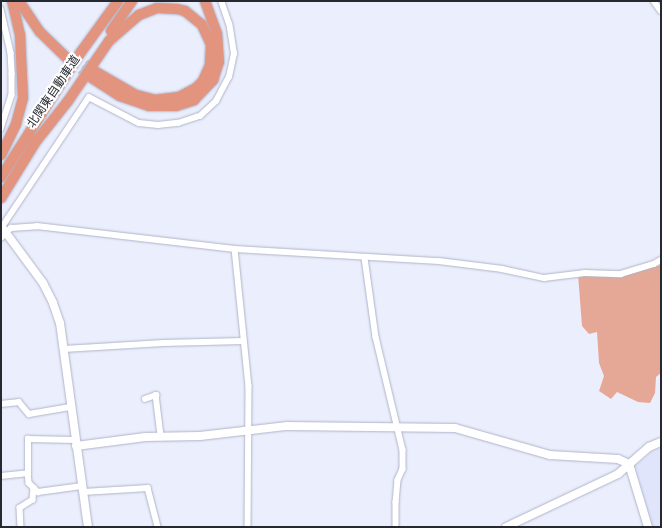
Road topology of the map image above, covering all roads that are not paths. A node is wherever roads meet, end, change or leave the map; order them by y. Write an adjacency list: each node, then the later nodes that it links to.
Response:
1 (12, 1): 13 (highway)
2 (19, 1): 3 (highway)
3 (26, 1)
4 (118, 1): 14 (highway, 北関東自動車道)
5 (132, 1): 12 (highway, 北関東自動車道)
6 (205, 1): 12 (highway)
7 (221, 1): 16 (street)
8 (654, 1): 10 (street)
9 (1, 9): 11 (street)
10 (661, 11)
11 (1, 129)
12 (34, 144): 15 (highway, 北関東自動車道)
13 (1, 155)
14 (1, 177)
15 (1, 198)
16 (2, 231): 17 (street); 21 (street)
17 (235, 249): 18 (street); 20 (street)
18 (364, 258): 19 (street); 25 (street)
19 (661, 260)
20 (243, 341): 21 (street); 26 (street)
21 (64, 349): 24 (street)
22 (145, 399): 27 (street)
23 (1, 404): 24 (street)
24 (71, 407): 29 (street)
25 (397, 428): 26 (street); 30 (street); 39 (street)
26 (249, 431): 27 (street); 38 (street)
27 (161, 436): 29 (street)
28 (661, 442): 30 (street)
29 (76, 443): 31 (street); 34 (street)
30 (630, 464): 40 (street); 41 (street)
31 (28, 474): 32 (street); 33 (street)
32 (1, 476)
33 (34, 488): 34 (street); 35 (street)
34 (82, 489): 36 (street); 37 (street)
35 (21, 527)
36 (88, 527)
37 (158, 527)
38 (248, 527)
39 (396, 527)
40 (506, 527)
41 (648, 527)

